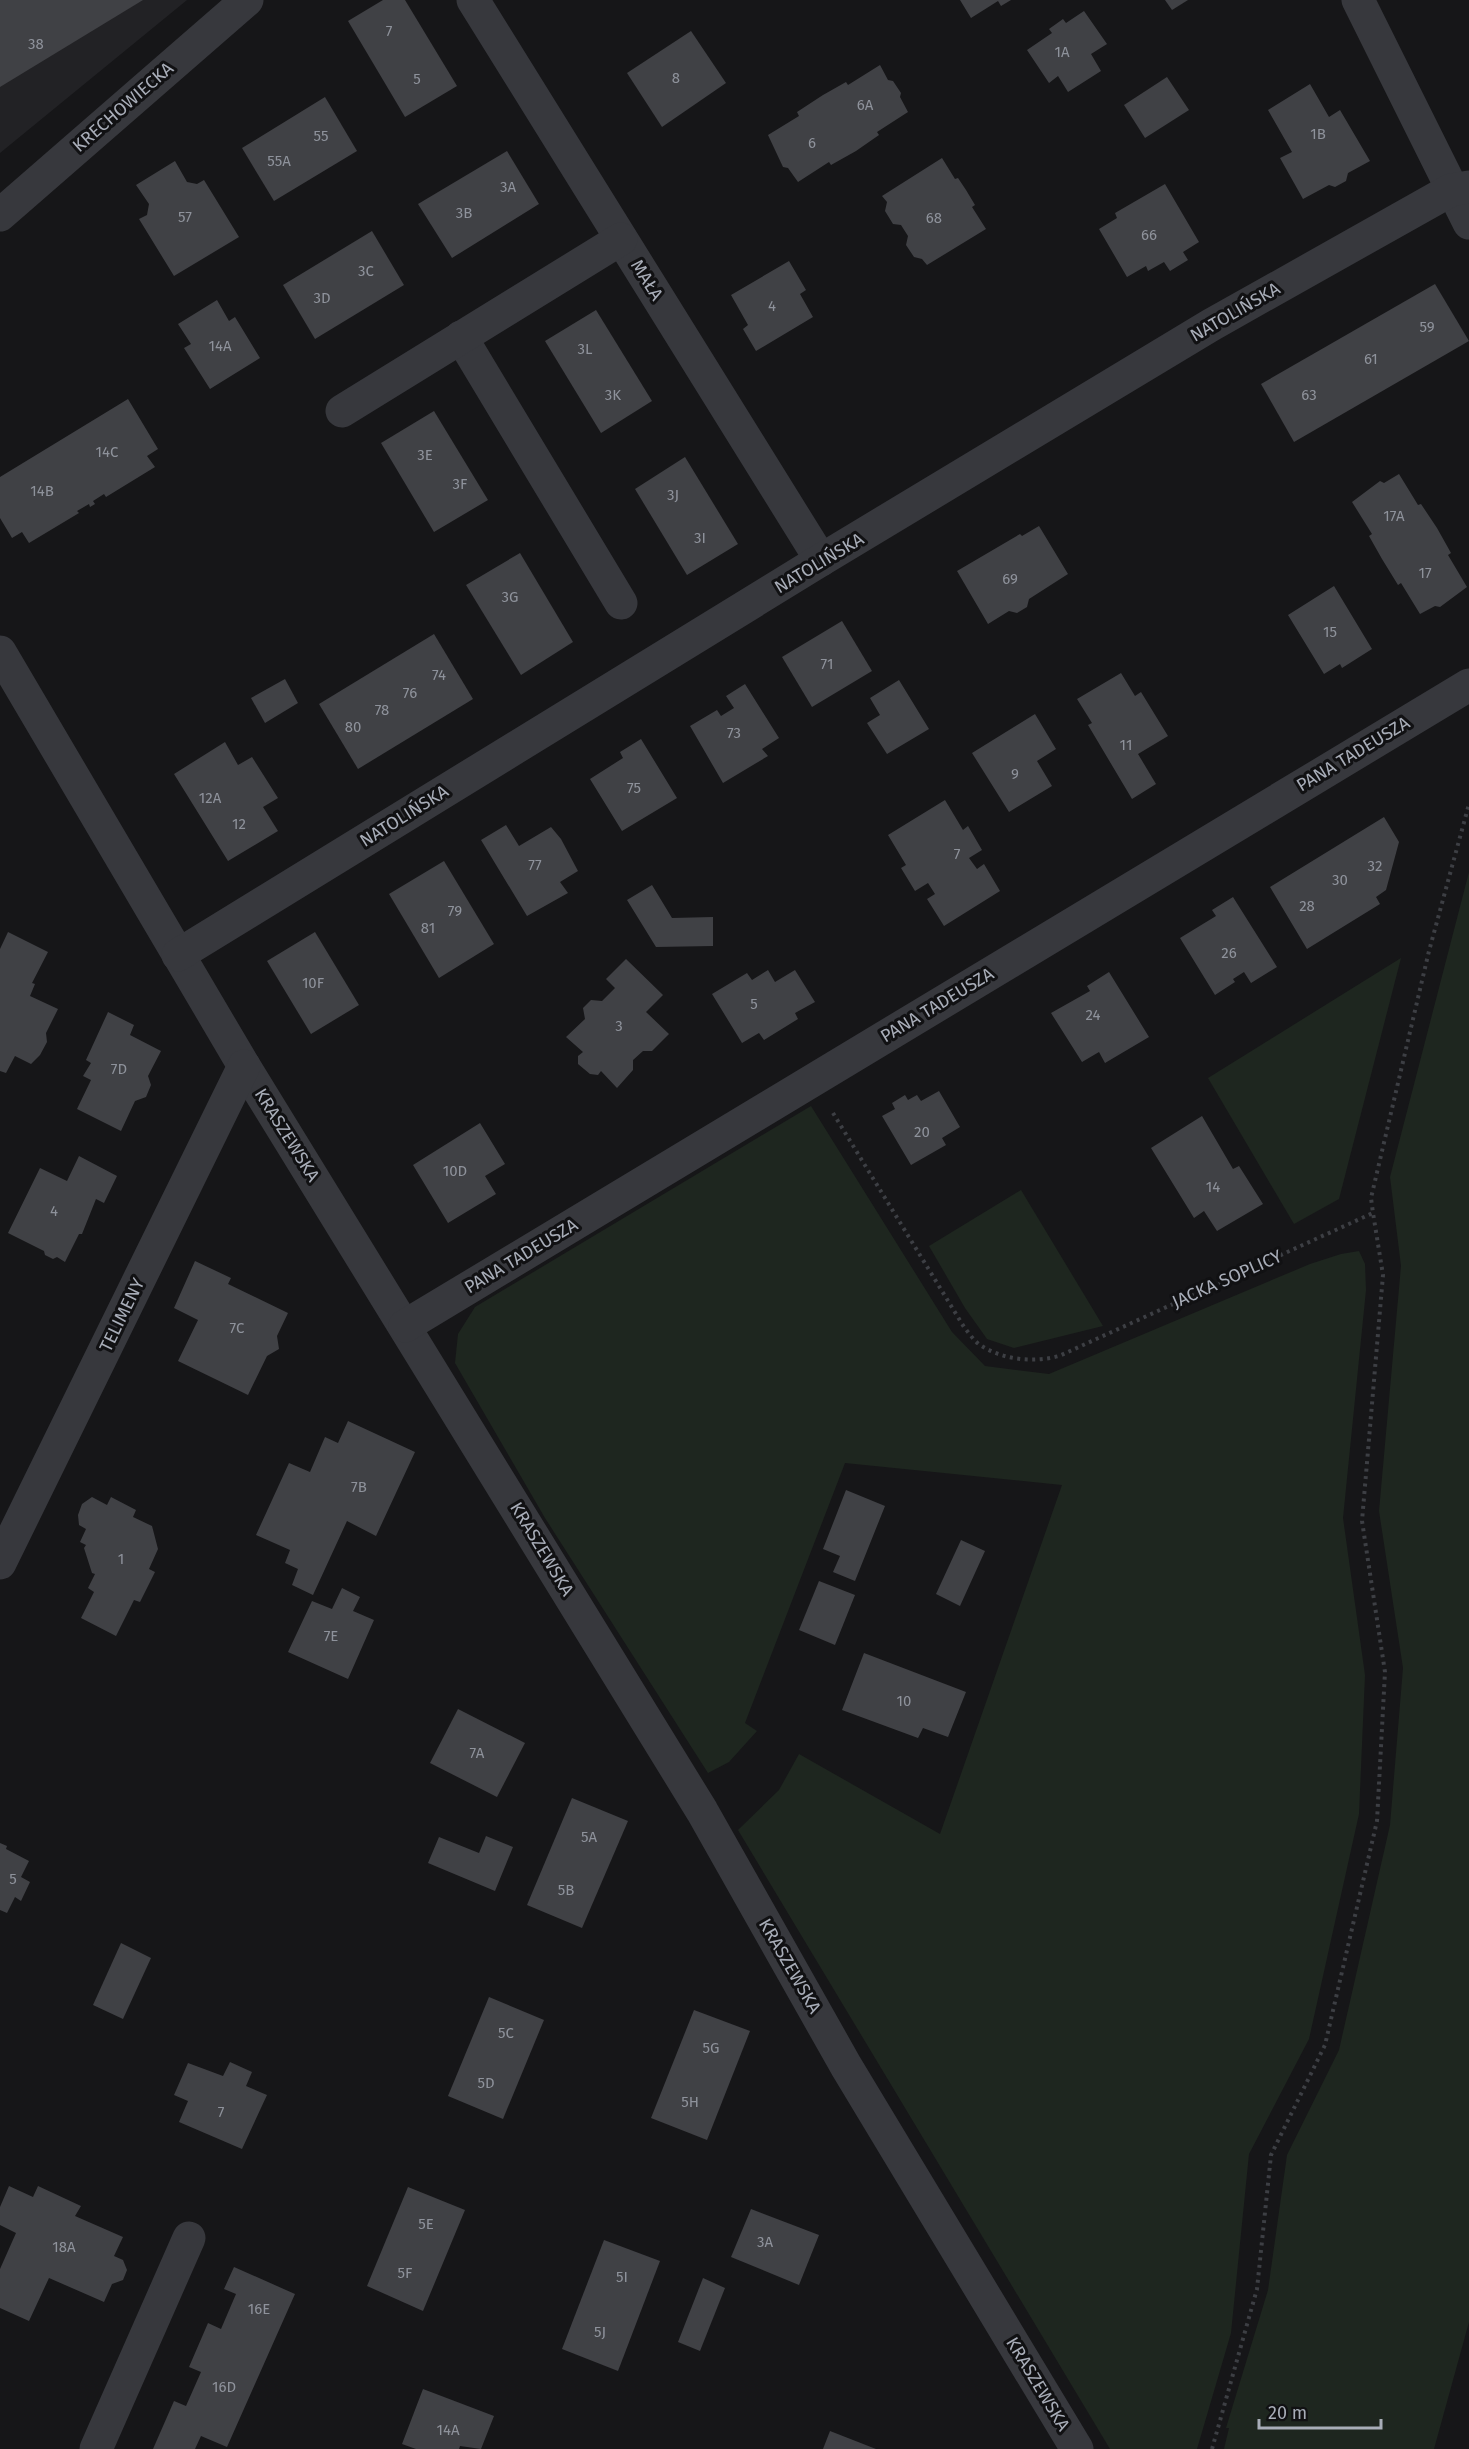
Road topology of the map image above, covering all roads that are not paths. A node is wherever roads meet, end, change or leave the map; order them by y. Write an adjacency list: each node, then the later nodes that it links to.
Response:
1 (247, 0): 5 (street, KRECHOWIECKA)
2 (473, 0): 7 (street, MAŁA)
3 (1358, 0): 4 (street)
4 (1460, 189): 6 (street); 10 (street, NATOLIŃSKA)
5 (0, 215)
6 (1469, 224)
7 (621, 239): 8 (street); 10 (street, MAŁA)
8 (460, 337): 9 (street); 11 (street)
9 (342, 411)
10 (821, 560): 14 (street, NATOLIŃSKA)
11 (621, 603)
12 (0, 652): 14 (street, KRASZEWSKA)
13 (1469, 685): 16 (street, PANA TADEUSZA)
14 (177, 955): 15 (street, KRASZEWSKA)
15 (244, 1066): 16 (street, KRASZEWSKA); 17 (street, TELIMENY)
16 (405, 1326): 20 (street, KRASZEWSKA)
17 (0, 1563)
18 (189, 2238): 19 (street)
19 (96, 2449)
20 (1077, 2449)

